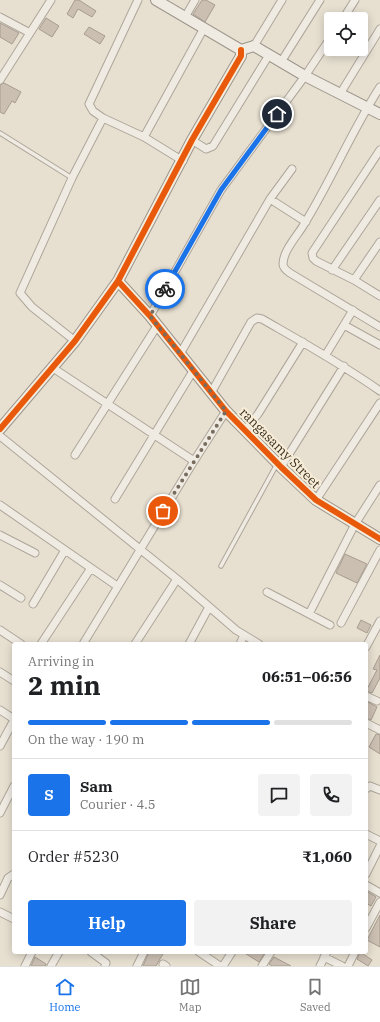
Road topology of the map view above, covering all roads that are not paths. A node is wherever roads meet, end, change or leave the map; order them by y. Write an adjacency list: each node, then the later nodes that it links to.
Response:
1 (51, 0): 13 (street)
2 (138, 0): 25 (street)
3 (156, 0): 10 (street)
4 (195, 0): 10 (street)
5 (282, 0): 14 (street)
6 (320, 0): 18 (street)
7 (355, 0): 8 (street)
8 (347, 12)
9 (0, 17): 13 (street)
10 (185, 17): 11 (street)
11 (204, 28): 16 (street); 27 (street)
12 (380, 30): 22 (street)
13 (30, 33): 20 (street)
14 (254, 46): 16 (street); 17 (street)
15 (324, 48): 19 (street)
16 (241, 50): 28 (street)
17 (269, 55): 18 (street); 28 (street)
18 (282, 62): 19 (street)
19 (305, 76): 22 (street); 42 (street)
20 (0, 80)
21 (380, 87): 23 (street)
22 (340, 94): 23 (street)
23 (367, 107): 24 (street); 35 (street)
24 (380, 114)
25 (103, 118): 27 (street); 32 (street)
26 (0, 133): 32 (lane)
27 (144, 137): 30 (street)
28 (192, 140): 30 (street)
29 (380, 150): 37 (street)
30 (183, 161): 39 (street)
31 (292, 169): 33 (street)
32 (72, 178): 46 (street)
33 (270, 199): 35 (street); 49 (street)
34 (380, 200): 37 (street)
35 (306, 222): 41 (street)
36 (380, 242): 38 (street)
37 (332, 270): 38 (street)
38 (354, 280): 40 (street)
39 (118, 281): 42 (street, rangasamy Street); 46 (street)
40 (379, 294)
41 (353, 310): 43 (street); 45 (street)
42 (150, 316): 44 (street, rangasamy Street)
43 (344, 324): 48 (street); 50 (street)
44 (156, 326): 49 (street, rangasamy Street); 56 (street)
45 (380, 327)
46 (75, 341): 52 (street)
47 (303, 342): 50 (street); 55 (street); 60 (street)
48 (380, 345)
49 (180, 354): 53 (street, rangasamy Street)
50 (325, 356): 51 (street)
51 (344, 366): 54 (street); 65 (street)
52 (53, 368): 56 (street); 59 (street)
53 (193, 371): 55 (street, rangasamy Street); 61 (street)
54 (380, 391)
55 (211, 393): 58 (street, rangasamy Street)
56 (108, 403): 61 (street); 63 (street)
57 (380, 403): 68 (street)
58 (226, 411): 60 (street, rangasamy Street); 64 (street)
59 (0, 428)
60 (246, 430): 65 (street, rangasamy Street)
61 (155, 435): 64 (street); 67 (street)
62 (0, 436): 73 (street)
63 (75, 454)
64 (194, 461): 73 (street)
65 (280, 465): 68 (street, rangasamy Street); 77 (lane)
66 (380, 486): 70 (street)
67 (115, 499)
68 (316, 500): 70 (street, rangasamy Street)
69 (0, 505): 74 (street)
70 (355, 524): 72 (street, rangasamy Street); 86 (street)
71 (0, 535): 76 (street)
72 (380, 539)
73 (140, 549): 79 (street); 81 (street)
74 (65, 550): 78 (street); 84 (street)
75 (380, 550): 88 (street)
76 (35, 553)
77 (221, 566)
78 (91, 568): 81 (street); 93 (street)
79 (177, 580): 85 (street); 95 (street)
80 (0, 585): 83 (street)
81 (117, 586): 94 (street)
82 (267, 592): 86 (street)
83 (21, 598)
84 (33, 604)
85 (209, 607): 91 (street); 96 (street)
86 (309, 614): 89 (street)
87 (380, 621): 99 (street)
88 (341, 623)
89 (330, 625)
90 (0, 630): 92 (street)
91 (244, 635): 97 (street); 98 (street)
92 (18, 642)
93 (42, 642)
94 (84, 642)
95 (136, 642)
96 (190, 642)
97 (241, 642)
98 (255, 642)
99 (368, 643)
100 (0, 672): 101 (street)
101 (12, 680)
102 (368, 697): 103 (street)
103 (378, 701)
104 (0, 710): 105 (street)
105 (12, 719)
106 (12, 724): 109 (street)
107 (368, 724): 108 (street)
108 (380, 730)
109 (0, 746)
110 (12, 788): 113 (street)
111 (368, 788): 112 (street)
112 (380, 790)
113 (3, 798): 114 (street)
114 (0, 813)
115 (368, 835): 116 (street)
116 (380, 841)
117 (380, 846): 118 (street)
118 (368, 870)
119 (12, 875): 122 (street)
120 (368, 886): 121 (street)
121 (380, 893)
122 (0, 894)
123 (380, 902): 126 (street)
124 (0, 912): 125 (street)
125 (12, 918)
126 (368, 924)
127 (31, 954): 136 (street)
128 (58, 954): 137 (street)
129 (94, 954): 138 (street)
130 (143, 954): 139 (street)
131 (202, 954): 140 (street)
132 (231, 954): 140 (street)
133 (270, 954): 141 (street)
134 (353, 954): 144 (street)
135 (326, 955): 142 (street); 143 (street)
136 (25, 966)
137 (51, 966)
138 (105, 966)
139 (137, 966)
140 (222, 966)
141 (262, 966)
142 (320, 966)
143 (342, 966)
144 (348, 966)

